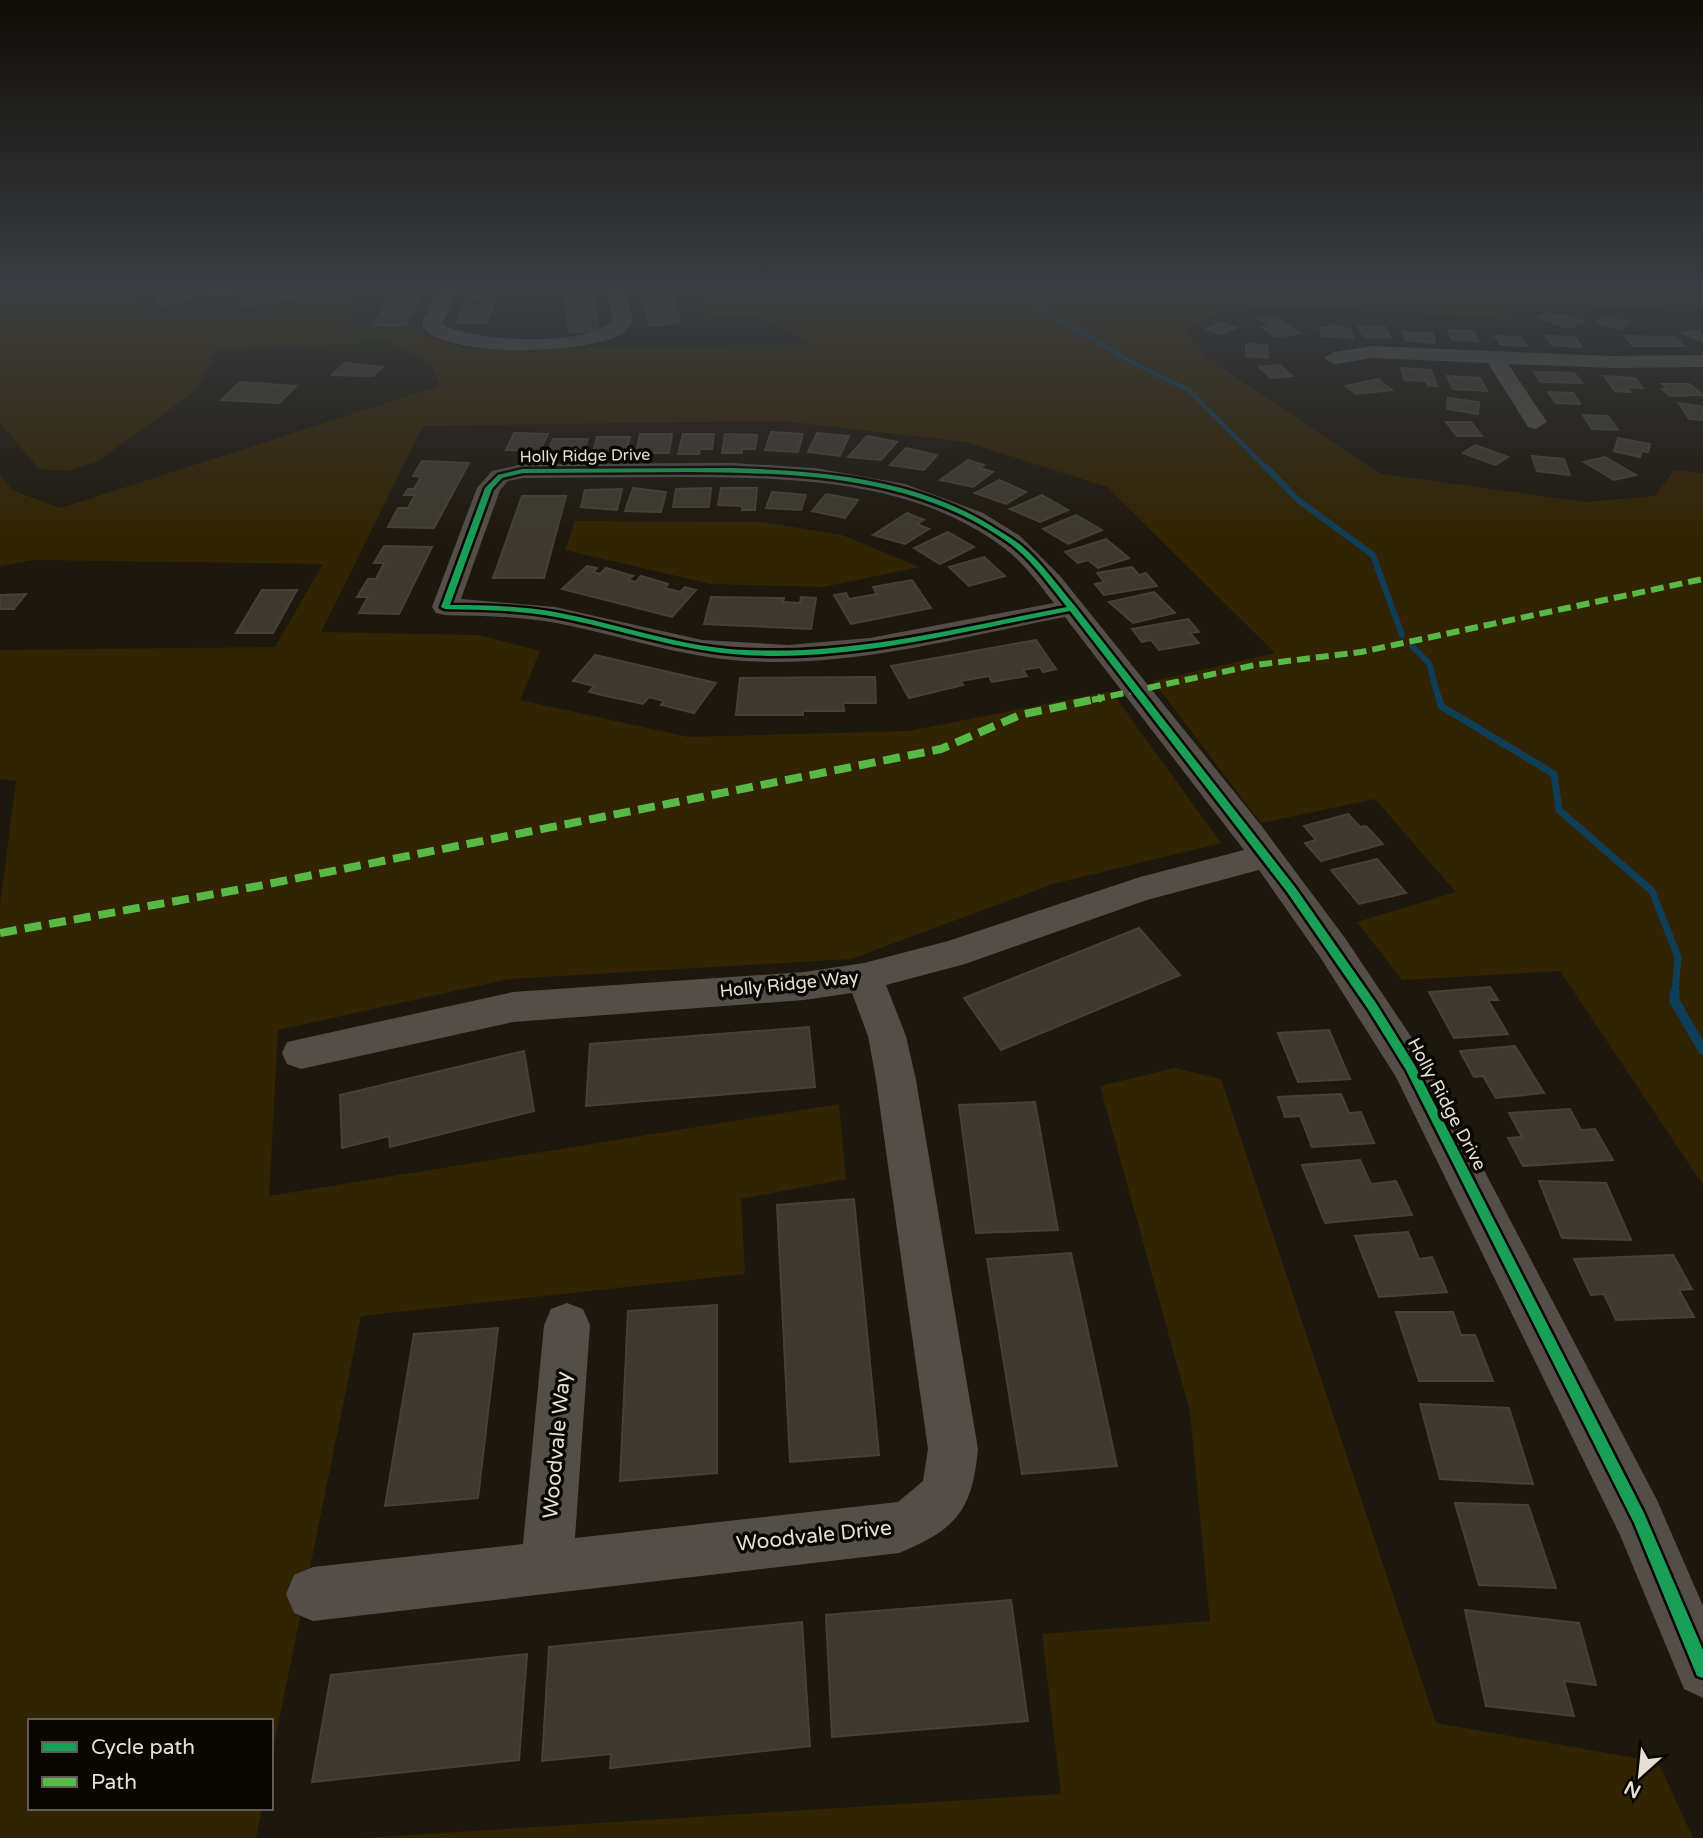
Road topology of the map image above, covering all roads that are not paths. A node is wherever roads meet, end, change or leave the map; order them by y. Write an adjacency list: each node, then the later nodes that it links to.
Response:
1 (1503, 371): 2 (street)
2 (1536, 422)
3 (1072, 608): 3 (street, Holly Ridge Drive); 4 (street, Holly Ridge Drive)
4 (1265, 857): 5 (street, Holly Ridge Way); 10 (street, Holly Ridge Drive)
5 (864, 977): 6 (street, Holly Ridge Way); 8 (street, Woodvale Drive)
6 (301, 1053)
7 (567, 1325): 8 (street, Woodvale Way)
8 (547, 1566): 9 (street, Woodvale Drive)
9 (313, 1594)
10 (1703, 1670)

